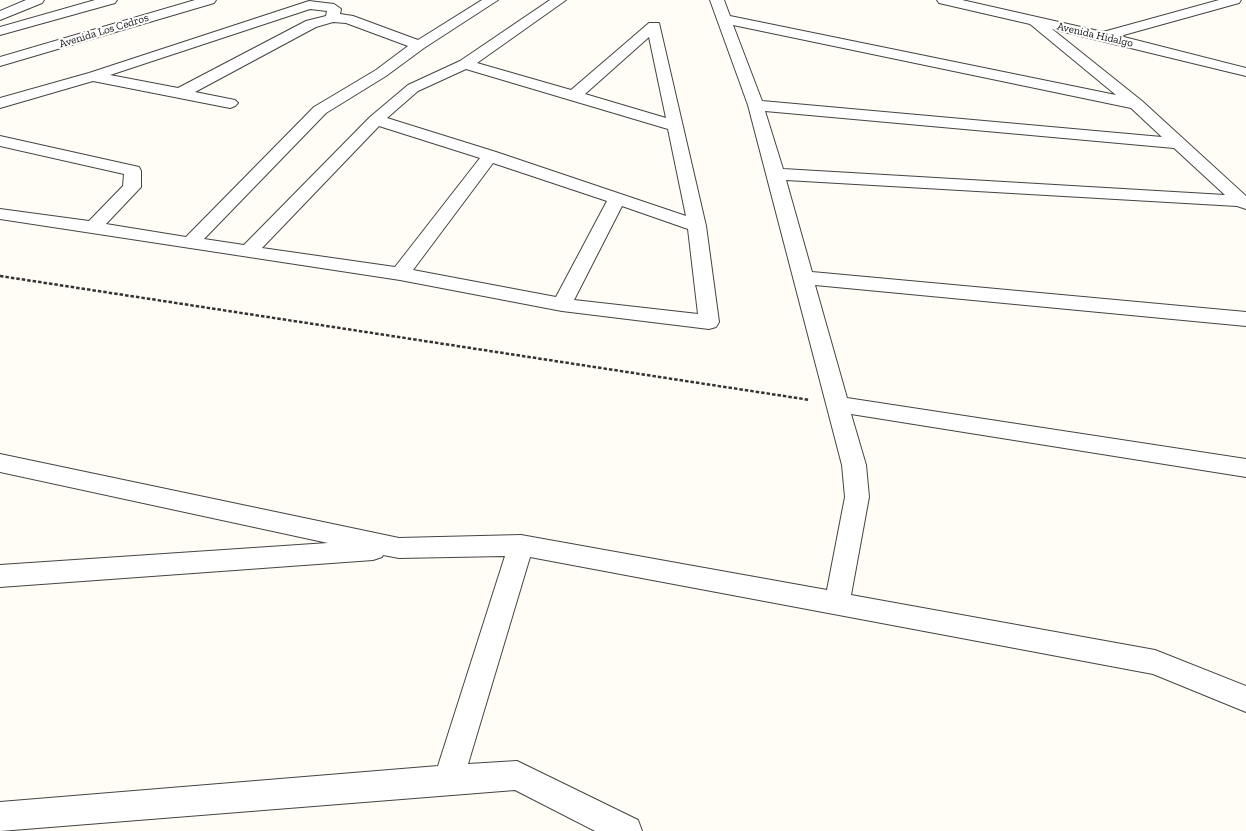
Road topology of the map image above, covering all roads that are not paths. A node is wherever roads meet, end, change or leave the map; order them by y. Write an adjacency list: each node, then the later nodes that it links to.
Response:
1 (37, 0): 9 (street)
2 (110, 0): 13 (street)
3 (209, 0): 16 (street, Avenida Los Cedros)
4 (492, 0): 15 (street)
5 (559, 0): 17 (street)
6 (718, 0): 11 (street)
7 (944, 0): 12 (street, Avenida Hidalgo)
8 (1234, 0): 14 (street)
9 (0, 16)
10 (333, 18): 15 (street); 19 (street); 21 (street)
11 (725, 19): 25 (street); 26 (street)
12 (1034, 21): 14 (street, Avenida Hidalgo); 25 (street)
13 (0, 31)
14 (1105, 37): 18 (street, Avenida Hidalgo)
15 (419, 45): 20 (street)
16 (0, 62)
17 (465, 64): 20 (street); 22 (street)
18 (1246, 72)
19 (94, 76): 21 (street); 23 (street)
20 (397, 81): 27 (street); 38 (street)
21 (179, 94): 24 (street)
22 (575, 96): 28 (street); 28 (street)
23 (0, 103)
24 (230, 103)
25 (1136, 104): 30 (street)
26 (756, 105): 30 (street); 32 (street)
27 (376, 120): 31 (street); 39 (street)
28 (676, 126): 36 (street)
29 (0, 140): 37 (street)
30 (1176, 143): 34 (street)
31 (490, 156): 33 (street); 40 (street)
32 (776, 174): 34 (street); 41 (street)
33 (616, 200): 36 (street); 42 (street)
34 (1244, 202)
35 (0, 214): 37 (street)
36 (697, 226): 42 (street)
37 (93, 227): 38 (street)
38 (190, 243): 39 (street)
39 (248, 252): 40 (street)
40 (400, 274): 42 (street)
41 (806, 278): 43 (street); 44 (street)
42 (562, 305)
43 (1246, 319)
44 (837, 404): 46 (street); 50 (street)
45 (0, 463): 48 (street)
46 (1246, 468)
47 (522, 545): 48 (street); 50 (street); 52 (street)
48 (398, 548): 49 (street)
49 (0, 576)
50 (837, 603): 51 (street)
51 (1246, 699)
52 (448, 780): 53 (street); 54 (street)
53 (0, 817)
54 (627, 831)

